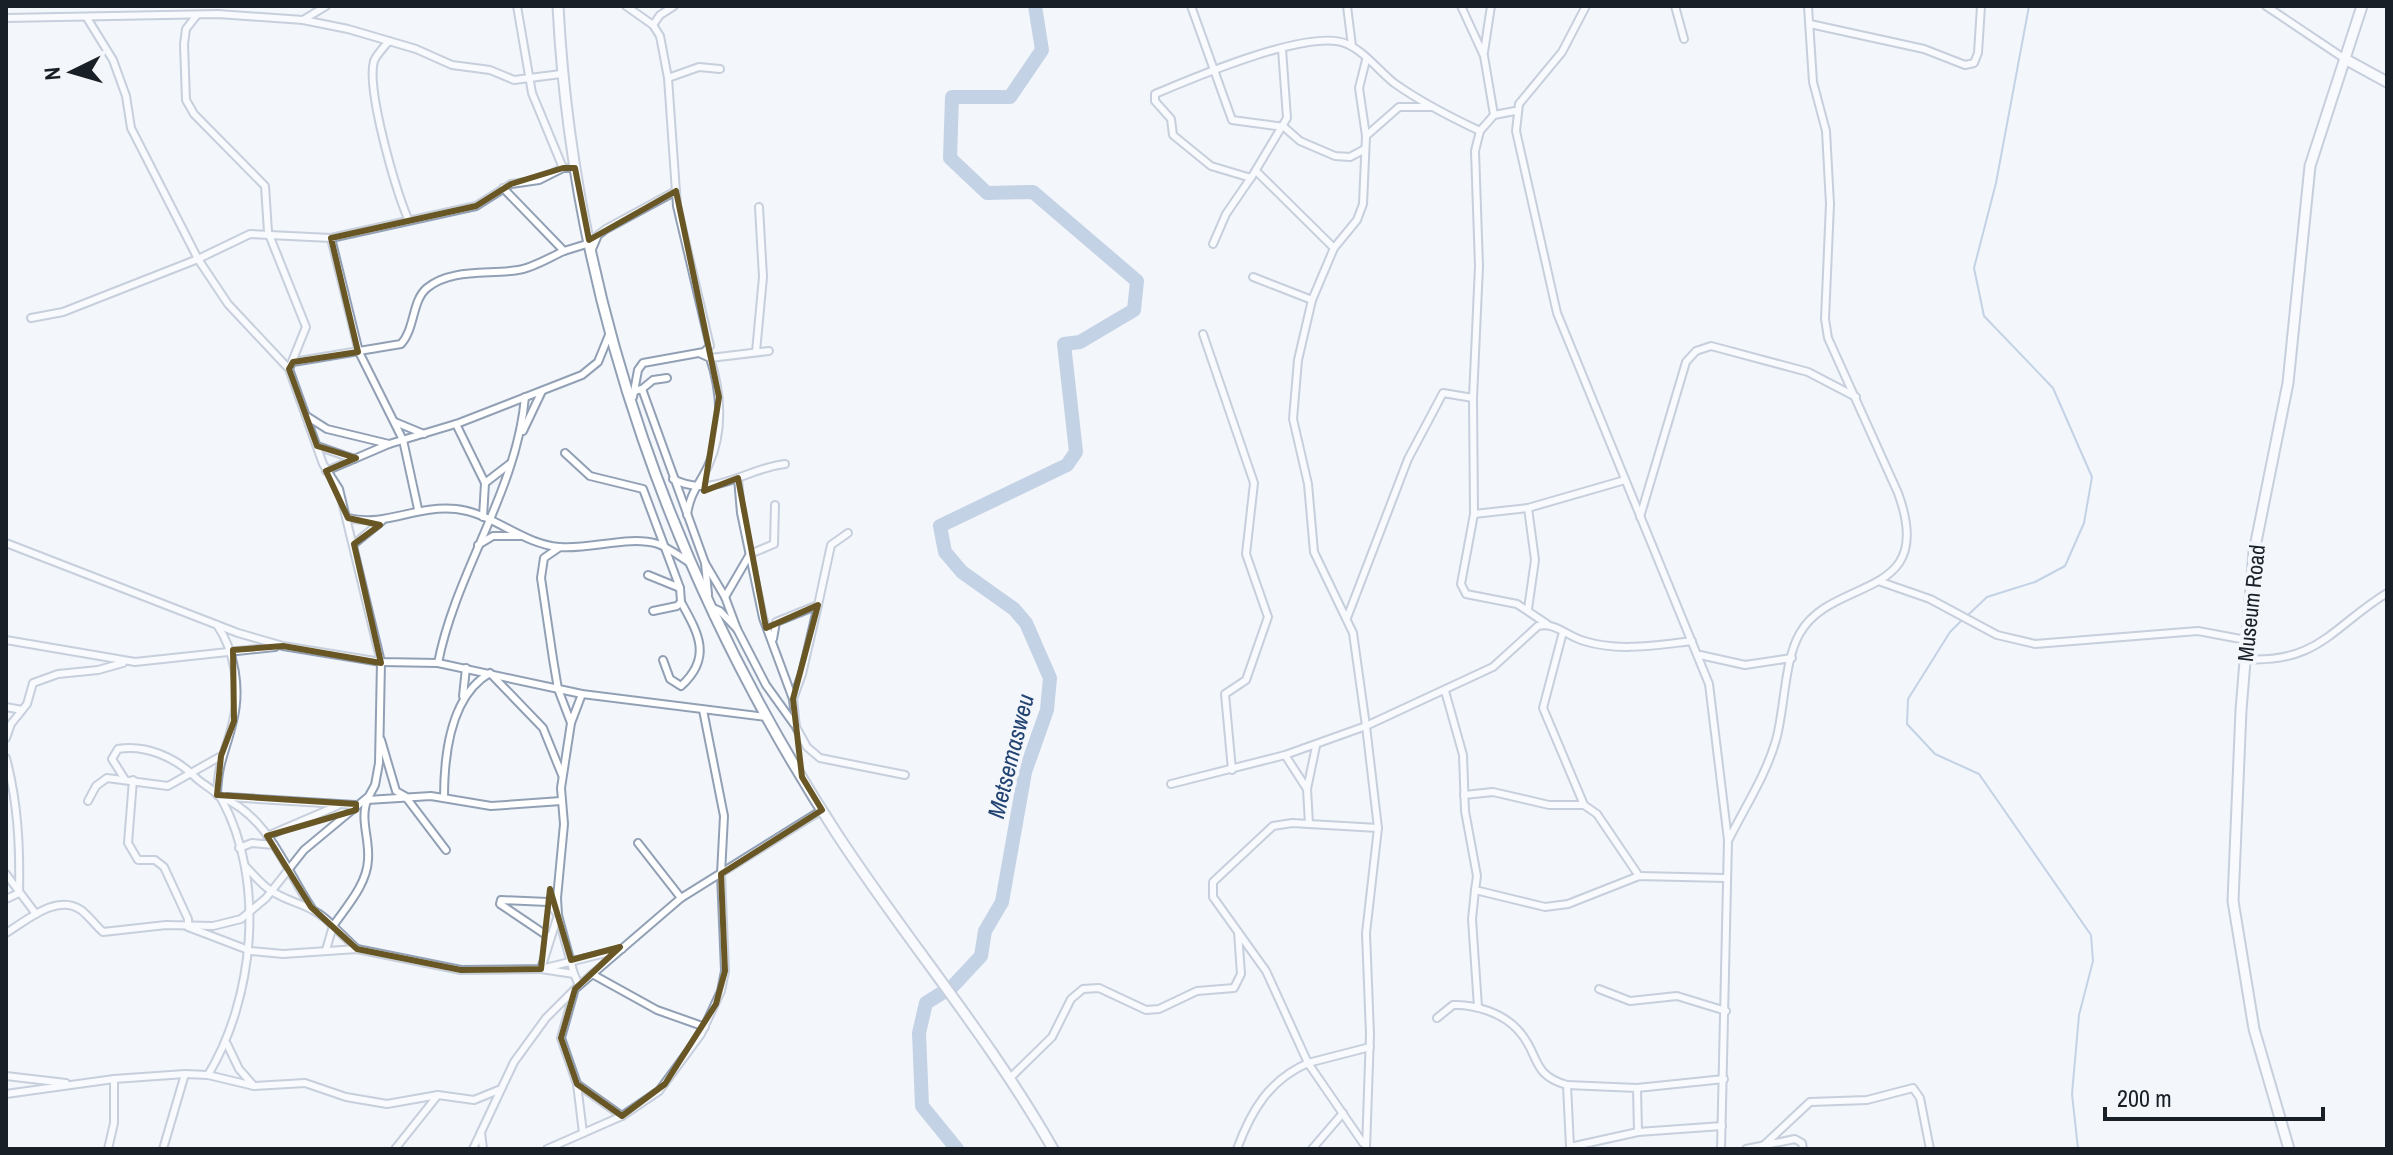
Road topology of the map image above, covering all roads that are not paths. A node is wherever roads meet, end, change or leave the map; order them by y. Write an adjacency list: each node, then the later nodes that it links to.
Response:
1 (326, 6): 19 (street)
2 (517, 6): 32 (street)
3 (558, 6): 31 (street)
4 (626, 6): 21 (street)
5 (674, 6): 21 (street)
6 (1191, 6): 30 (street)
7 (1347, 6): 24 (street)
8 (1461, 6): 26 (street)
9 (1491, 6): 26 (street)
10 (1586, 6): 36 (street)
11 (1675, 6): 22 (street)
12 (1808, 6): 20 (street)
13 (1981, 6): 20 (street)
14 (2266, 6): 27 (street)
15 (2362, 6): 27 (street, Museum Road)
16 (197, 15): 18 (street); 19 (street); 50 (street)
17 (6, 18): 18 (street)
18 (87, 18): 56 (street)
19 (303, 20): 23 (street)
20 (1810, 24): 72 (street)
21 (653, 25): 33 (street)
22 (1684, 39)
23 (389, 41): 32 (street); 49 (street)
24 (1352, 46): 25 (street); 28 (street)
25 (1282, 49): 30 (street); 38 (street)
26 (1484, 56): 37 (street)
27 (2345, 59): 34 (street); 128 (street, Museum Road)
28 (1366, 60): 35 (street); 40 (street)
29 (720, 69): 33 (street)
30 (1214, 69): 38 (street); 45 (street)
31 (561, 74): 32 (street); 43 (street)
32 (529, 78): 42 (street)
33 (668, 78): 47 (street)
34 (2387, 82)
35 (1432, 107): 39 (street); 40 (street)
36 (1515, 111): 37 (street); 90 (street)
37 (1494, 115): 39 (street)
38 (1284, 127): 41 (street); 44 (street)
39 (1480, 131): 73 (street)
40 (1366, 136): 41 (street)
41 (1365, 149): 54 (street)
42 (563, 168): 43 (street); 46 (street)
43 (575, 168): 53 (street)
44 (1256, 171): 45 (street); 54 (street)
45 (1250, 179): 52 (street)
46 (503, 188): 49 (street); 55 (street)
47 (676, 191): 53 (street); 65 (street)
48 (759, 207): 64 (street)
49 (408, 219): 51 (street)
50 (268, 232): 51 (street); 56 (street); 67 (street)
51 (331, 238): 63 (street)
52 (1213, 244)
53 (591, 247): 55 (street); 61 (street)
54 (1334, 248): 58 (street)
55 (564, 251): 63 (street)
56 (198, 259): 59 (street); 67 (street)
57 (1253, 277): 58 (street)
58 (1312, 300): 122 (street)
59 (31, 318)
60 (1203, 334): 160 (street)
61 (609, 335): 70 (street); 74 (street)
62 (769, 351): 64 (street)
63 (359, 352): 67 (street); 76 (street)
64 (756, 352): 66 (street)
65 (699, 353): 66 (street); 69 (street)
66 (710, 358): 92 (street)
67 (291, 365): 75 (street)
68 (667, 378): 69 (street)
69 (638, 390): 74 (street); 89 (street)
70 (542, 391): 71 (street); 78 (street)
71 (525, 397): 77 (street); 78 (street)
72 (1856, 397): 97 (street); 113 (street)
73 (1473, 398): 96 (street); 122 (street)
74 (631, 406): 110 (street)
75 (308, 417): 81 (street); 82 (street)
76 (395, 422): 79 (street); 80 (street)
77 (456, 424): 79 (street); 91 (street)
78 (522, 433): 85 (street)
79 (424, 434): 80 (street)
80 (403, 440): 81 (street); 95 (street)
81 (389, 444): 84 (street)
82 (317, 446): 84 (street); 87 (street)
83 (565, 453): 107 (street)
84 (354, 459): 87 (street)
85 (514, 461): 91 (street); 99 (street)
86 (785, 464): 88 (street)
87 (326, 471): 98 (street)
88 (738, 478): 92 (street); 109 (street)
89 (673, 479): 92 (street); 100 (street)
90 (1625, 480): 94 (street); 97 (street)
91 (485, 483): 99 (street)
92 (696, 486): 100 (street)
93 (775, 505): 109 (street)
94 (1528, 508): 96 (street); 120 (street)
95 (418, 509): 99 (street); 101 (street)
96 (1474, 514): 120 (street)
97 (1640, 517): 129 (street)
98 (348, 518): 101 (street); 105 (street)
99 (486, 518): 103 (street); 106 (street)
100 (687, 518): 111 (street)
101 (382, 521): 105 (street)
102 (848, 533): 118 (street)
103 (524, 536): 106 (street); 108 (street)
104 (6, 543): 124 (street)
105 (354, 544): 138 (street)
106 (478, 545): 139 (street)
107 (662, 545): 108 (street); 110 (street); 114 (street)
108 (560, 547): 142 (street)
109 (750, 554): 116 (street); 130 (street)
110 (690, 563): 119 (street)
111 (705, 563): 116 (street); 119 (street)
112 (648, 575): 114 (street)
113 (1881, 582): 128 (street); 134 (street)
114 (680, 588): 117 (street)
115 (2387, 593): 135 (street)
116 (725, 597): 125 (street)
117 (681, 602): 121 (street); 136 (street)
118 (818, 605): 130 (street); 146 (street)
119 (708, 606): 125 (street); 150 (street)
120 (1528, 609): 123 (street)
121 (653, 611)
122 (1347, 618): 152 (street)
123 (1547, 624): 126 (street); 143 (street)
124 (217, 625): 131 (street); 132 (street)
125 (737, 629): 153 (street)
126 (1563, 632): 129 (street); 177 (street)
127 (6, 640): 137 (street)
128 (2246, 640): 135 (street, Museum Road)
129 (1692, 641): 133 (street)
130 (773, 643): 146 (street)
131 (283, 646): 132 (street); 138 (street)
132 (233, 650): 137 (street); 158 (street)
133 (1700, 655): 134 (street); 182 (street)
134 (1792, 658): 182 (street)
135 (2244, 659): 259 (street, Museum Road)
136 (663, 660)
137 (130, 661): 148 (street)
138 (381, 662): 139 (street); 154 (street)
139 (438, 663): 140 (street)
140 (466, 668): 141 (street); 145 (street)
141 (490, 673): 142 (street); 145 (street); 162 (street)
142 (558, 689): 144 (street); 151 (street)
143 (1445, 691): 152 (street); 168 (street)
144 (582, 694): 149 (street); 151 (street)
145 (463, 696): 172 (street)
146 (793, 699): 153 (street)
147 (6, 707): 148 (street)
148 (22, 710): 155 (street)
149 (703, 710): 150 (street); 190 (street)
150 (766, 717): 178 (street)
151 (571, 723): 162 (street)
152 (1366, 726): 156 (street); 180 (street)
153 (796, 727): 163 (street)
154 (380, 736): 170 (street); 171 (street)
155 (6, 738)
156 (1316, 746): 157 (street); 167 (street)
157 (1285, 755): 160 (street); 167 (street)
158 (221, 756): 161 (street); 169 (street)
159 (6, 758): 195 (street)
160 (1232, 770): 166 (street)
161 (192, 774): 164 (street); 165 (street); 169 (street)
162 (562, 775): 174 (street)
163 (905, 775)
164 (124, 778): 165 (street); 173 (street)
165 (133, 780): 203 (street)
166 (1171, 784)
167 (1307, 789): 179 (street)
168 (1464, 795): 177 (street); 193 (street)
169 (219, 796): 175 (street); 181 (street); 185 (street)
170 (405, 796): 171 (street); 172 (street); 186 (street)
171 (368, 798): 176 (street); 202 (street)
172 (444, 798): 174 (street)
173 (88, 801)
174 (561, 801): 201 (street)
175 (343, 804): 176 (street); 181 (street)
176 (355, 805): 188 (street)
177 (1584, 805): 191 (street)
178 (822, 810): 190 (street); 228 (street)
179 (1309, 824): 180 (street); 204 (street)
180 (1378, 828): 222 (street)
181 (267, 836): 184 (street)
182 (1728, 840): 192 (street)
183 (638, 843): 196 (street)
184 (274, 845): 185 (street); 188 (street)
185 (239, 848): 187 (street)
186 (446, 850)
187 (244, 865): 194 (street); 200 (street)
188 (291, 867): 194 (street); 198 (street)
189 (6, 874): 195 (street)
190 (721, 874): 196 (street); 220 (street)
191 (1639, 876): 192 (street); 193 (street)
192 (1725, 878): 218 (street)
193 (1475, 890): 217 (street)
194 (271, 891): 198 (street); 200 (street)
195 (19, 893): 197 (street); 199 (street)
196 (681, 898): 208 (street)
197 (6, 899)
198 (311, 907): 202 (street)
199 (36, 914): 203 (street); 205 (street)
200 (250, 914): 203 (street); 209 (street)
201 (558, 915): 206 (street); 206 (street); 211 (street)
202 (333, 926): 207 (street); 210 (street)
203 (188, 927): 209 (street)
204 (1238, 932): 223 (street); 228 (street)
205 (6, 933)
206 (549, 937): 212 (street)
207 (357, 949): 210 (street); 212 (street)
208 (622, 949): 211 (street); 214 (street)
209 (246, 950): 210 (street); 221 (street)
210 (326, 950)
211 (571, 960): 212 (street); 213 (street)
212 (541, 969): 213 (street)
213 (574, 974): 215 (street)
214 (592, 974): 215 (street); 220 (street)
215 (577, 987): 230 (street); 235 (street)
216 (1599, 989): 218 (street)
217 (1478, 1007): 219 (street); 232 (street)
218 (1726, 1011): 229 (street)
219 (1437, 1018)
220 (705, 1027): 239 (street)
221 (227, 1044): 225 (street); 233 (street)
222 (1370, 1047): 223 (street); 244 (street)
223 (1308, 1063): 238 (street); 253 (street)
224 (185, 1074): 225 (street); 227 (street); 247 (street)
225 (208, 1075): 233 (street)
226 (6, 1076): 231 (street)
227 (114, 1079): 231 (street); 246 (street)
228 (1009, 1079): 252 (street)
229 (1724, 1079): 234 (street); 240 (street)
230 (577, 1084): 239 (street); 243 (street)
231 (74, 1085): 236 (street)
232 (1567, 1085): 234 (street); 242 (street)
233 (254, 1086): 237 (street)
234 (1637, 1088): 242 (street)
235 (501, 1089): 237 (street); 241 (street)
236 (6, 1094)
237 (438, 1095): 248 (street)
238 (1343, 1113): 244 (street); 254 (street)
239 (622, 1116): 243 (street)
240 (1722, 1126): 242 (street); 255 (street)
241 (481, 1132): 249 (street); 250 (street)
242 (1638, 1132)
243 (583, 1133): 251 (street)
244 (1365, 1146)
245 (1763, 1146): 256 (street); 257 (street); 258 (street)
246 (108, 1149)
247 (163, 1149)
248 (395, 1149)
249 (473, 1149)
250 (483, 1149)
251 (547, 1149)
252 (1053, 1149)
253 (1237, 1149)
254 (1312, 1149)
255 (1721, 1149)
256 (1746, 1149)
257 (1803, 1149)
258 (1930, 1149)
259 (2289, 1149)

